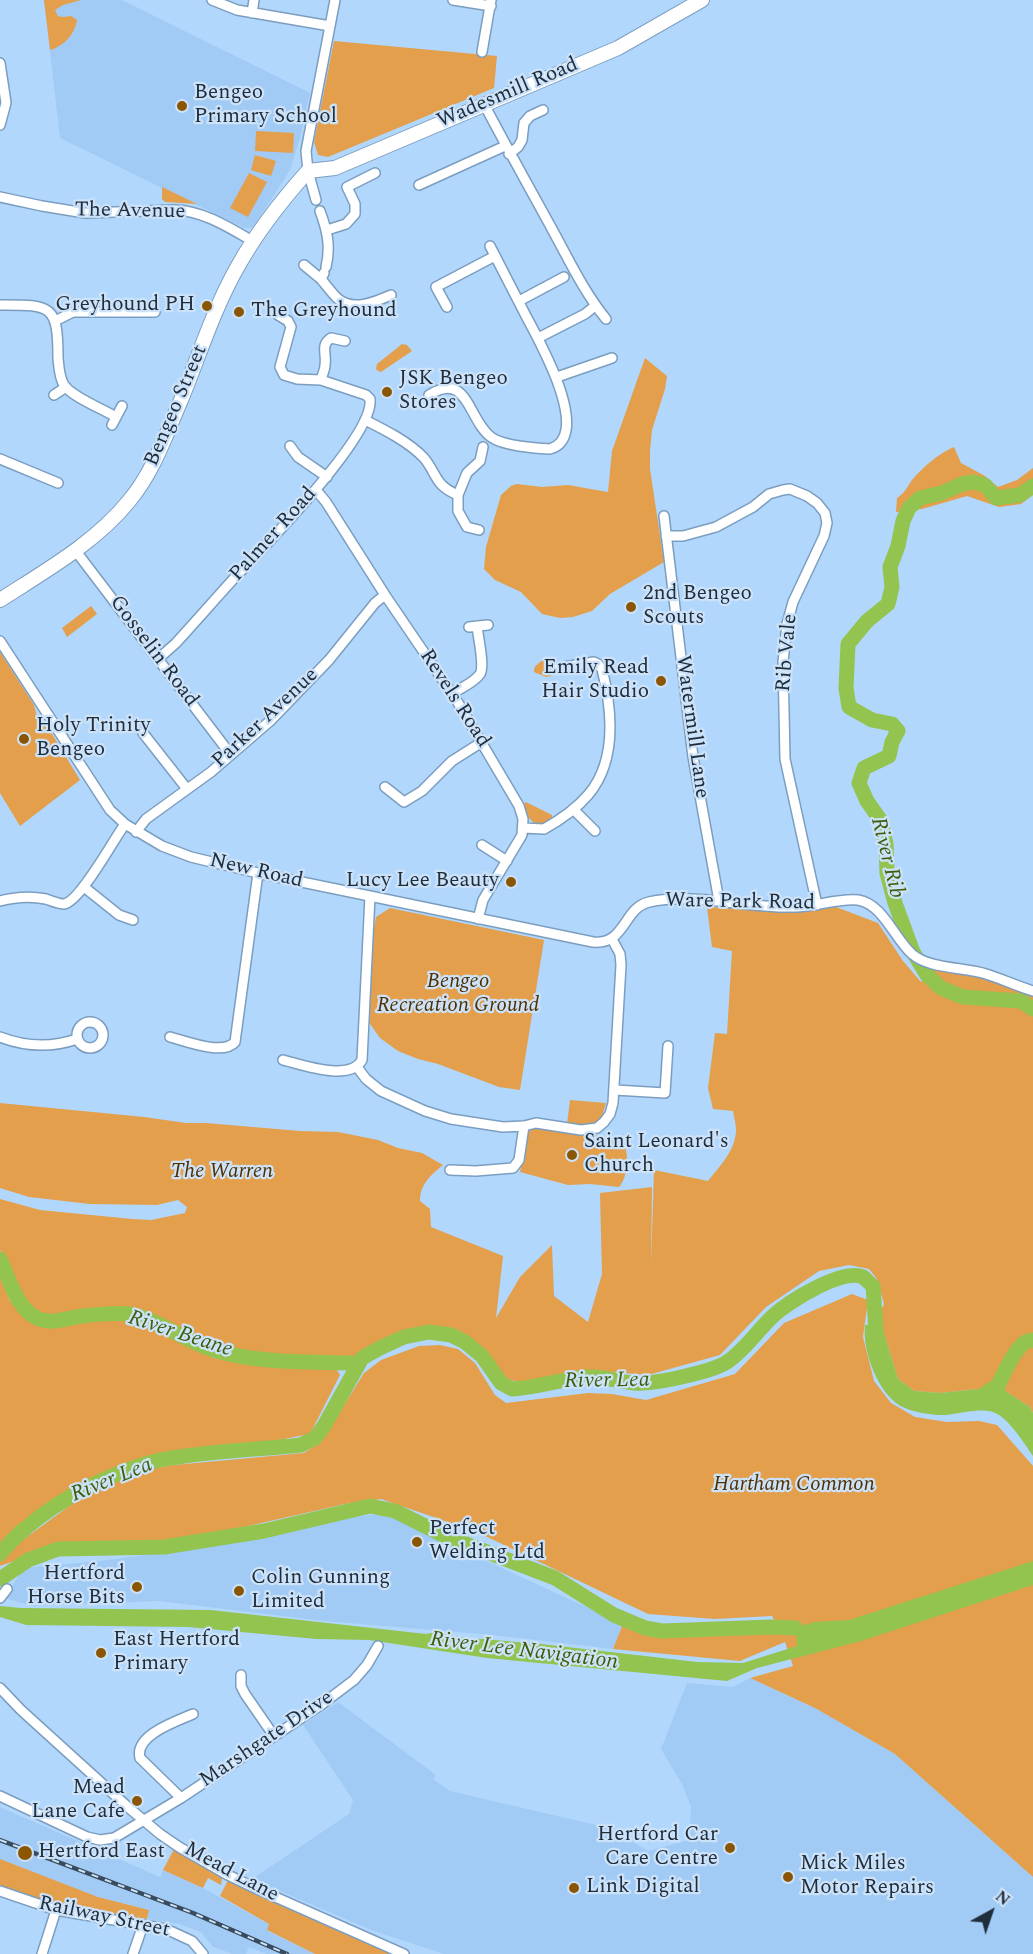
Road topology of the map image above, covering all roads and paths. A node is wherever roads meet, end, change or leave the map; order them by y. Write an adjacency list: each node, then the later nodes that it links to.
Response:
1 (212, 0): 7 (street)
2 (254, 0): 7 (street)
3 (335, 0): 8 (street)
4 (453, 0): 6 (street)
5 (702, 0): 11 (main road, Wadesmill Road)
6 (491, 3): 9 (street)
7 (252, 13): 8 (street)
8 (330, 26): 15 (street)
9 (486, 47)
10 (0, 63): 13 (street)
11 (484, 104): 14 (street); 15 (main road, Wadesmill Road)
12 (543, 111): 14 (street)
13 (0, 125)
14 (507, 150): 17 (street); 31 (street)
15 (308, 171): 19 (street); 22 (main road, Bengeo Street)
16 (375, 173): 21 (street)
17 (419, 185)
18 (0, 196): 22 (street, The Avenue)
19 (316, 200)
20 (320, 211): 21 (street)
21 (327, 230): 26 (street)
22 (254, 242): 57 (main road, Bengeo Street)
23 (490, 246): 24 (street)
24 (495, 256): 29 (street); 32 (street)
25 (304, 265): 26 (street)
26 (324, 273): 28 (street)
27 (564, 277): 29 (street)
28 (391, 295)
29 (519, 301): 37 (street)
30 (0, 305): 36 (street)
31 (595, 306): 35 (street); 37 (street)
32 (447, 308)
33 (154, 312): 36 (street)
34 (278, 315): 41 (street)
35 (606, 320)
36 (55, 321): 42 (street)
37 (538, 338): 40 (street)
38 (345, 341): 41 (street)
39 (612, 358): 40 (street)
40 (556, 377): 44 (street)
41 (321, 380): 46 (street, Palmer Road)
42 (66, 387): 43 (street); 45 (street)
43 (54, 395)
44 (429, 395)
45 (122, 406)
46 (365, 420): 50 (street, Palmer Road); 53 (street)
47 (290, 446): 50 (street)
48 (483, 447): 53 (street)
49 (0, 459): 51 (street)
50 (327, 477): 52 (street, Palmer Road)
51 (58, 483)
52 (316, 490): 58 (street, Revels Road); 62 (street, Palmer Road)
53 (458, 495): 55 (street)
54 (664, 516): 56 (street, Watermill Lane)
55 (479, 530)
56 (666, 536): 81 (street, Watermill Lane); 82 (street, Rib Vale)
57 (75, 550): 59 (main road, Bengeo Street); 62 (street, Gosselin Road)
58 (385, 595): 64 (street, Revels Road); 67 (street, Parker Avenue)
59 (0, 600)
60 (488, 625): 64 (street)
61 (0, 640): 71 (street, New Road)
62 (158, 659): 67 (street, Gosselin Road)
63 (558, 668): 70 (street)
64 (452, 694): 66 (street, Revels Road)
65 (143, 733): 69 (street)
66 (482, 742): 68 (street); 72 (street, Revels Road)
67 (231, 755): 69 (street, Parker Avenue)
68 (385, 787)
69 (187, 789): 74 (street, Parker Avenue)
70 (573, 809): 72 (street); 73 (street)
71 (125, 824): 74 (street, New Road); 78 (street)
72 (523, 828): 76 (street)
73 (595, 831)
74 (136, 832): 77 (street, New Road)
75 (482, 845): 76 (street)
76 (507, 861): 83 (street)
77 (258, 873): 79 (street, New Road); 88 (street)
78 (84, 887): 80 (street); 84 (street)
79 (370, 896): 83 (street, New Road); 92 (street)
80 (0, 901)
81 (719, 901): 82 (street, Ware Park Road); 85 (street, Ware Park Road)
82 (817, 905): 86 (street, Ware Park Road)
83 (478, 919): 85 (street, New Road)
84 (134, 920)
85 (612, 939): 93 (street)
86 (1033, 991)
87 (0, 1037): 89 (street)
88 (170, 1037)
89 (77, 1039)
90 (668, 1046): 93 (street)
91 (283, 1060): 92 (street)
92 (357, 1067): 94 (street)
93 (615, 1090): 94 (street)
94 (524, 1126): 95 (street)
95 (450, 1170)
96 (7, 1589): 97 (street)
97 (0, 1598)
98 (378, 1646): 102 (street, Marshgate Drive)
99 (241, 1675): 102 (street)
100 (0, 1688): 105 (street, Mead Lane)
101 (193, 1714): 104 (street)
102 (274, 1736): 104 (street, Marshgate Drive)
103 (0, 1796): 105 (street, Marshgate Drive)
104 (181, 1798): 105 (street, Marshgate Drive)
105 (144, 1821): 112 (street, Mead Lane)
106 (0, 1891): 107 (street, Railway Street)
107 (56, 1910): 108 (street, Railway Street); 109 (street)
108 (143, 1925): 110 (street); 111 (street, Railway Street)
109 (42, 1954)
110 (133, 1954)
111 (203, 1954)
112 (404, 1954)

